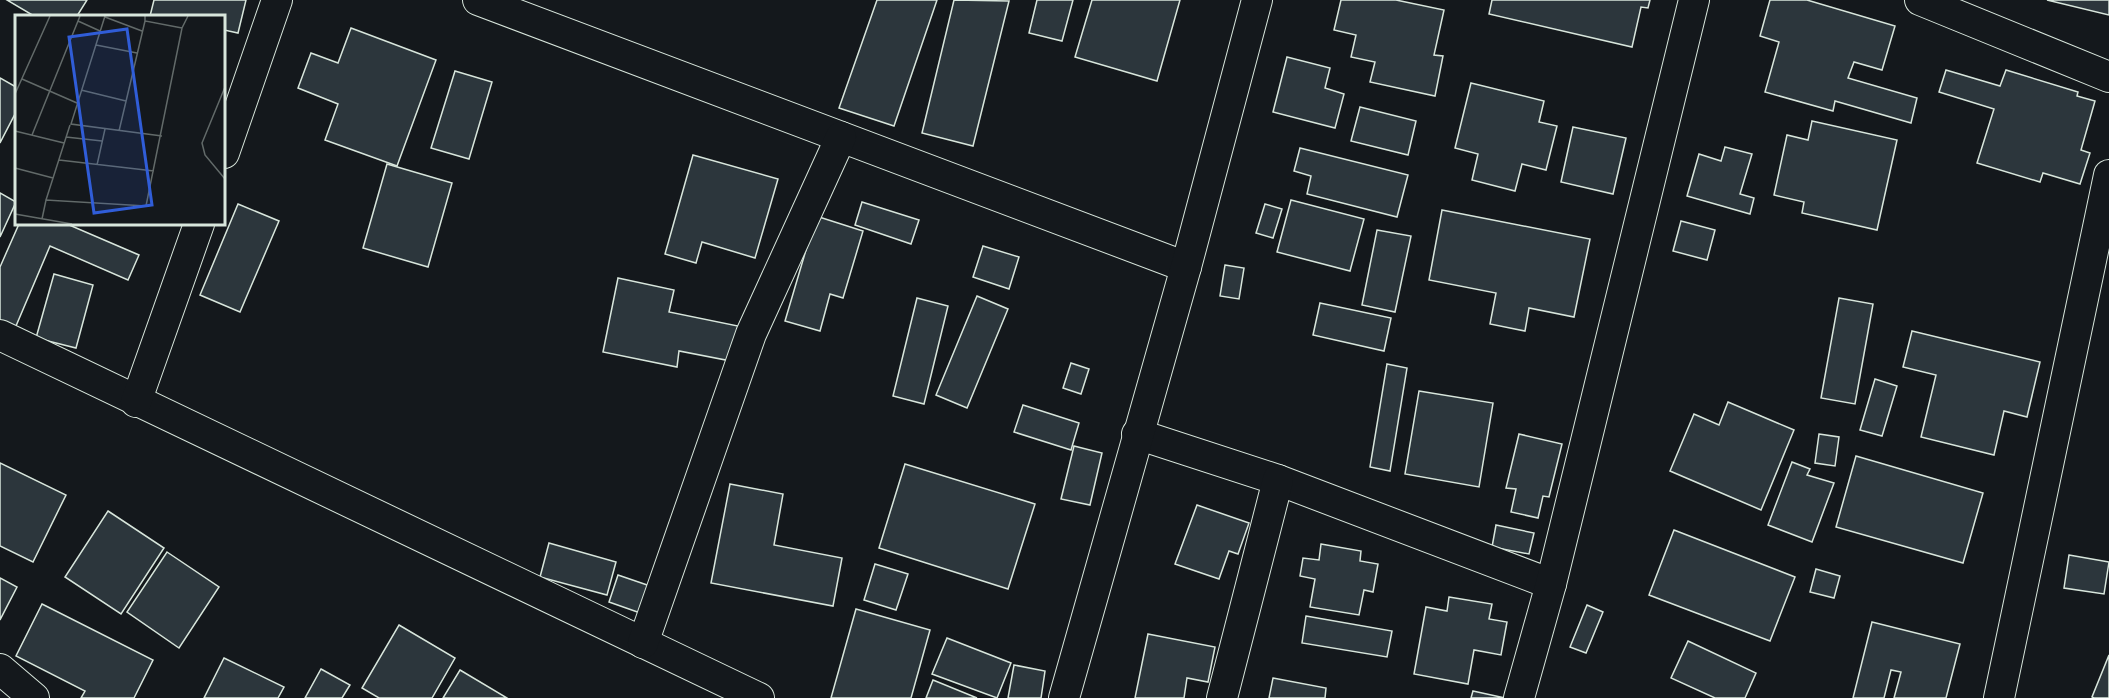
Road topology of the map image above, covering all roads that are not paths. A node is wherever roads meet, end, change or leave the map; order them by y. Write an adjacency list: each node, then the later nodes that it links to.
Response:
1 (278, 0): 8 (street)
2 (478, 0): 7 (street)
3 (1257, 0): 11 (street)
4 (1694, 0): 16 (street)
5 (1920, 0): 6 (street)
6 (2109, 77)
7 (841, 137): 11 (street); 17 (street)
8 (225, 150)
9 (2109, 175): 24 (street)
10 (199, 225): 13 (street)
11 (1186, 267): 14 (street)
12 (0, 335): 13 (street)
13 (136, 402): 17 (street)
14 (1137, 434): 15 (street); 21 (street)
15 (1278, 480): 16 (street); 22 (street)
16 (1551, 584): 23 (street)
17 (643, 643): 20 (street)
18 (0, 669): 19 (street)
19 (34, 698)
20 (759, 698)
21 (1064, 698)
22 (1221, 698)
23 (1519, 698)
24 (1999, 698)

